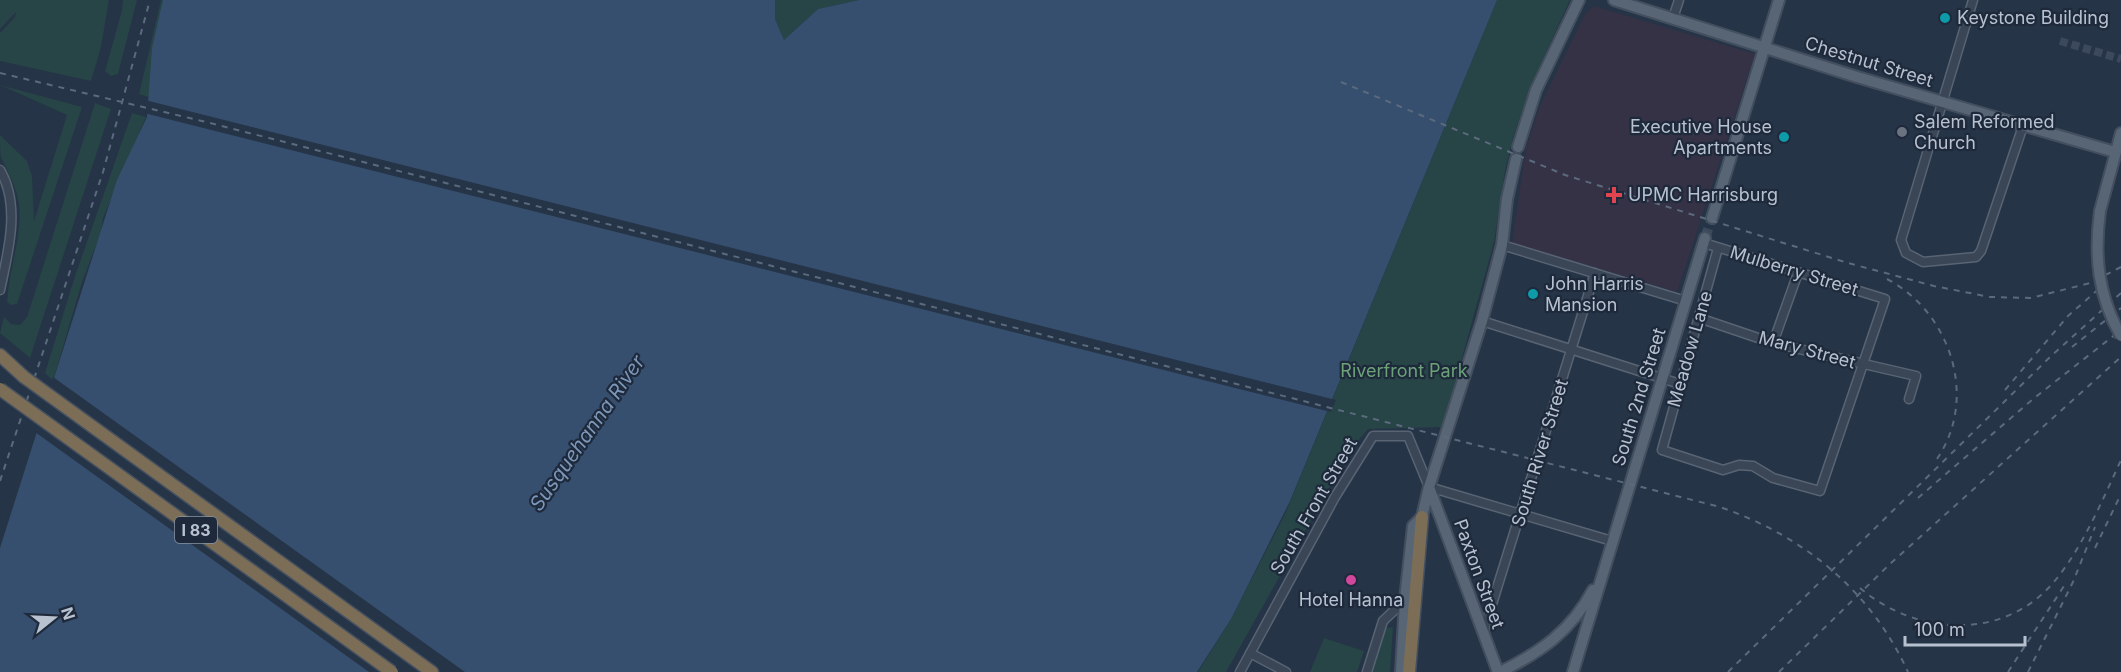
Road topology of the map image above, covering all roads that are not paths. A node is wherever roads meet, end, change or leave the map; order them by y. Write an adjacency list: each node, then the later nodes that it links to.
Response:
1 (1579, 0): 11 (main road)
2 (1614, 0): 6 (main road, Chestnut Street)
3 (1679, 0): 6 (street)
4 (1779, 0): 7 (main road)
5 (1973, 0): 8 (street)
6 (1673, 18): 7 (main road, Chestnut Street)
7 (1764, 48): 8 (main road, Chestnut Street); 15 (main road)
8 (1943, 101): 9 (main road, Chestnut Street); 9 (street)
9 (2023, 126): 12 (main road, Chestnut Street)
10 (2121, 133): 12 (main road)
11 (1518, 147)
12 (2115, 153): 25 (main road, bridge)
13 (1516, 159): 17 (main road)
14 (0, 170): 21 (street)
15 (1712, 218)
16 (1705, 240): 18 (street, Mulberry Street); 22 (main road, South 2nd Street)
17 (1502, 245): 19 (street); 24 (main road)
18 (1718, 248): 20 (street, Mulberry Street); 23 (street, Meadow Lane)
19 (1595, 273): 22 (street); 27 (street, South River Street)
20 (1798, 273): 26 (street); 30 (street, Mulberry Street)
21 (0, 290)
22 (1686, 301): 32 (main road, South 2nd Street)
23 (1699, 318): 26 (street, Mary Street); 33 (street, Meadow Lane)
24 (1482, 321): 27 (street); 36 (main road)
25 (2121, 336)
26 (1773, 343): 30 (street, Mary Street)
27 (1572, 350): 32 (street); 37 (street, South River Street)
28 (0, 355): 31 (highway)
29 (0, 362): 31 (highway, I 83)
30 (1862, 365): 33 (street, Meadow Lane); 35 (street, Mary Street)
31 (24, 377): 45 (highway, I 83, bridge)
32 (1662, 378): 33 (street); 39 (main road, South 2nd Street)
33 (1680, 384)
34 (0, 388): 44 (highway, I 83, bridge)
35 (1909, 399)
36 (1429, 487): 37 (street); 38 (main road); 42 (main road, Paxton Street); 43 (street, South Front Street)
37 (1521, 514): 39 (street); 42 (street, South River Street)
38 (1422, 516): 41 (main road); 50 (highway)
39 (1612, 541): 40 (main road, South 2nd Street)
40 (1605, 566): 51 (main road, South 2nd Street); 52 (main road, South 2nd Street)
41 (1405, 600): 48 (street); 49 (main road)
42 (1483, 633): 51 (main road, Paxton Street)
43 (1250, 653): 46 (street, South Front Street); 47 (street)
44 (392, 672)
45 (432, 672)
46 (1240, 672)
47 (1286, 672)
48 (1367, 672)
49 (1401, 672)
50 (1409, 672)
51 (1499, 672)
52 (1573, 672)

